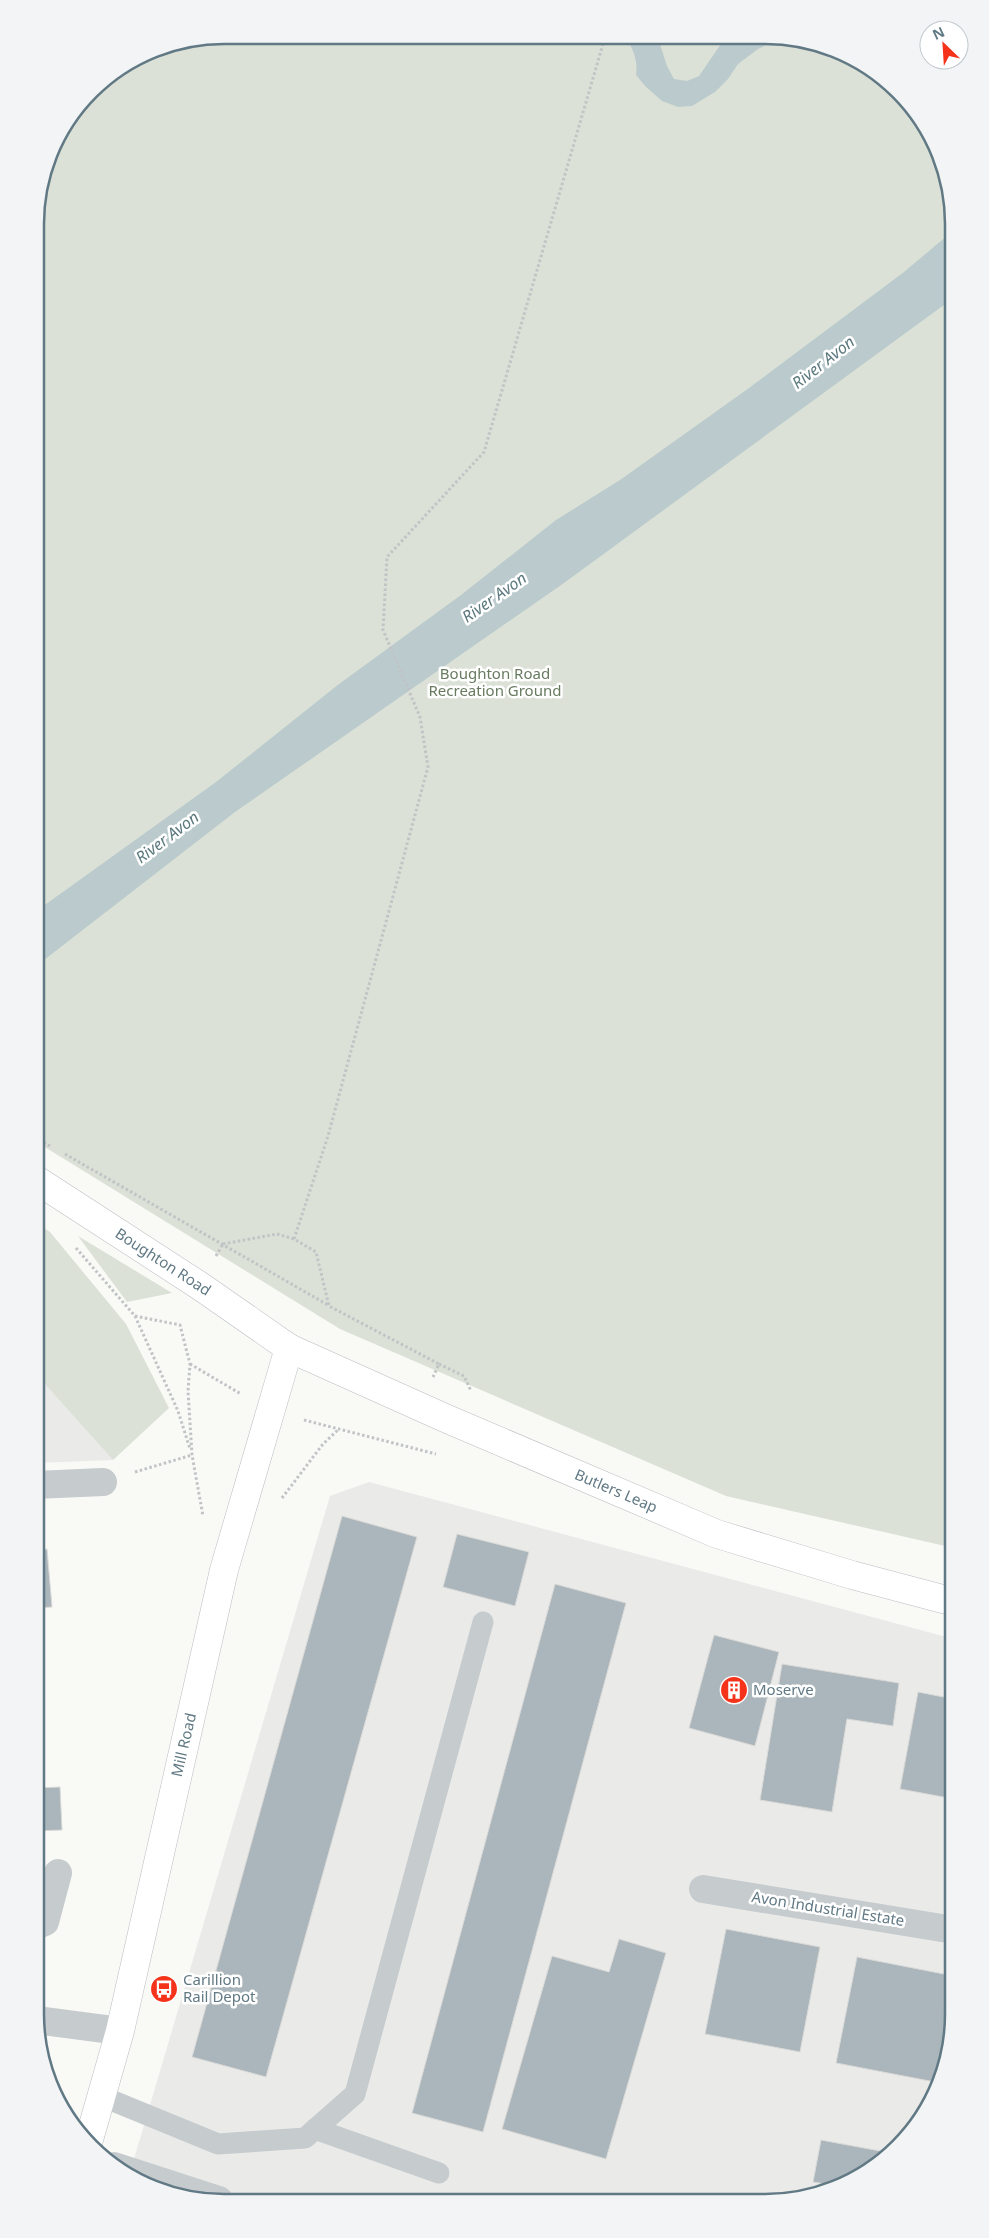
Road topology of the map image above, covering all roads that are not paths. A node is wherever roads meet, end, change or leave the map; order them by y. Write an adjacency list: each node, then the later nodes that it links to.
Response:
1 (44, 1185): 2 (street, Boughton Road)
2 (289, 1348): 5 (street, Butlers Leap); 12 (street, Mill Road)
3 (103, 1482): 4 (street)
4 (44, 1485)
5 (945, 1600)
6 (483, 1622): 14 (lane)
7 (58, 1874): 9 (street)
8 (703, 1889): 10 (street, Avon Industrial Estate)
9 (44, 1922)
10 (945, 1929)
11 (44, 2021): 12 (street)
12 (120, 2032): 13 (street, Mill Road)
13 (101, 2096): 14 (lane); 15 (street, Mill Road)
14 (315, 2129): 16 (lane)
15 (90, 2135)
16 (439, 2173)
17 (143, 2175): 18 (street)
18 (194, 2192)

